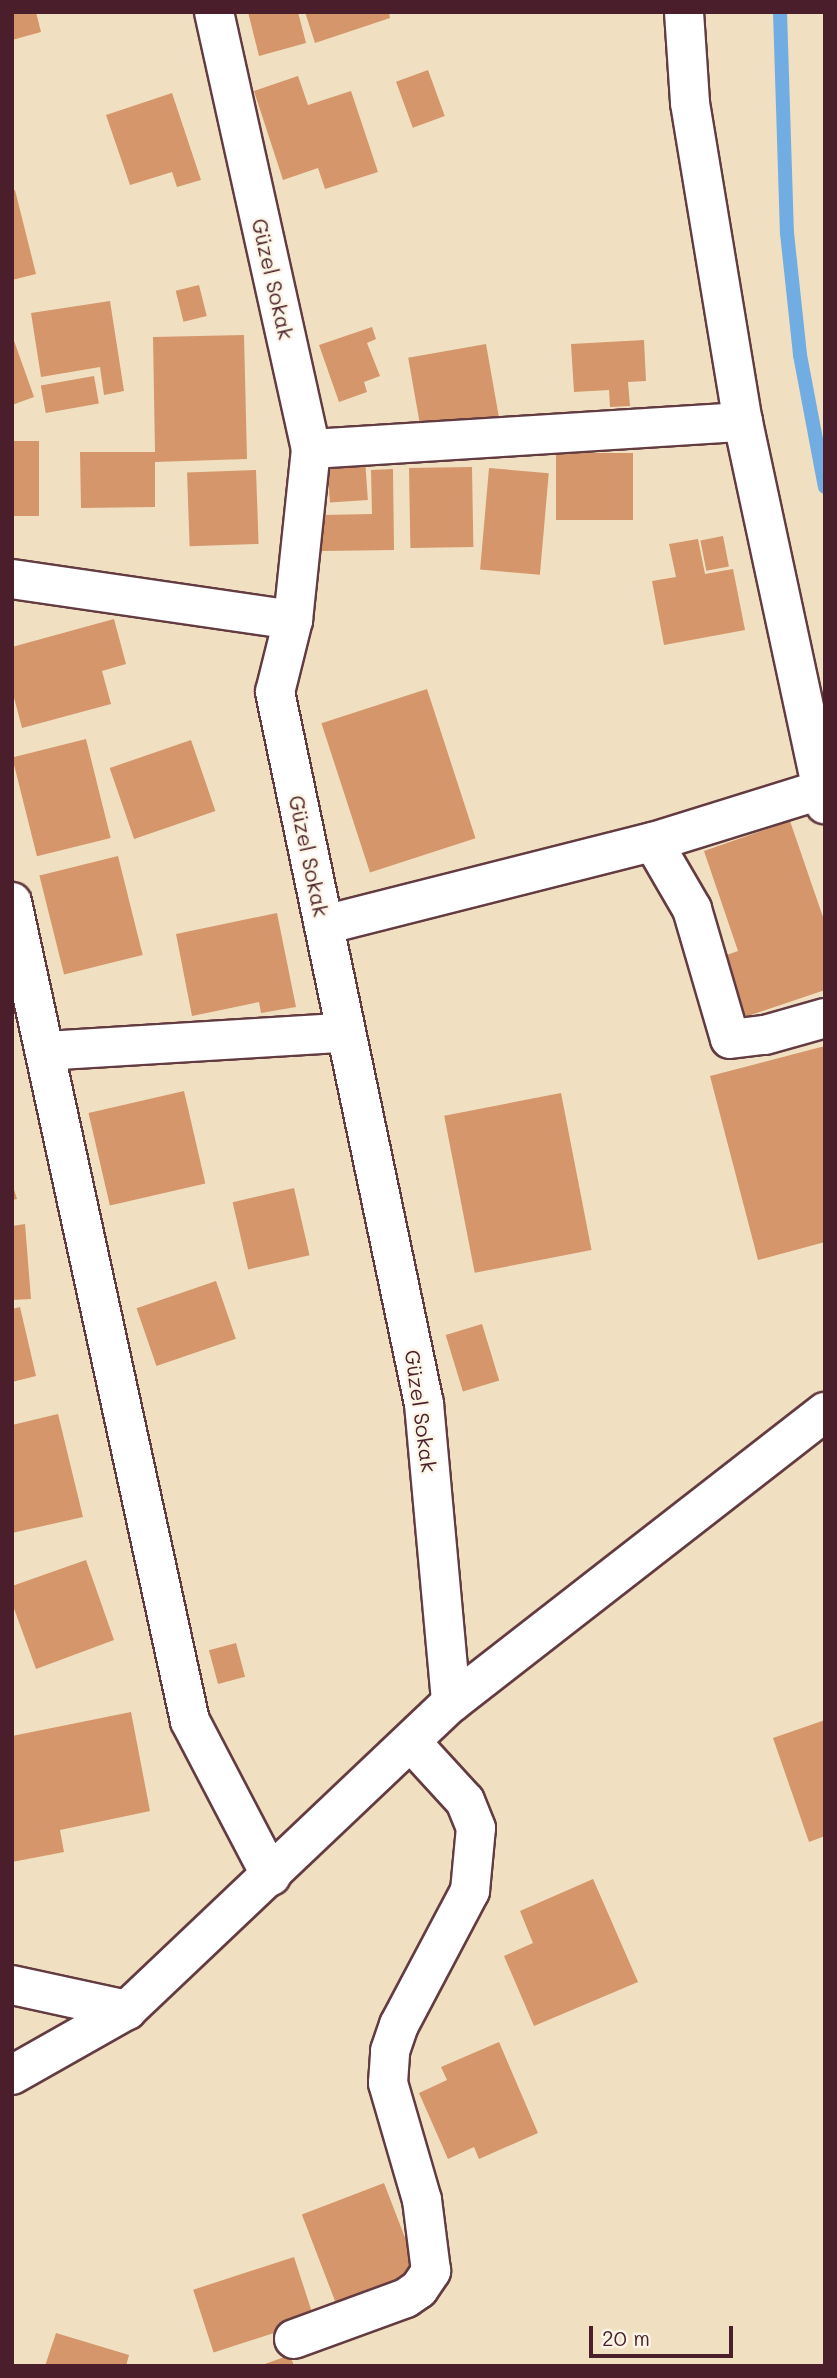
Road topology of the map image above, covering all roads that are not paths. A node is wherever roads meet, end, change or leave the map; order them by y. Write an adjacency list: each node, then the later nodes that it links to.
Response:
1 (214, 12): 4 (street, Güzel Sokak)
2 (684, 12): 3 (street)
3 (743, 422): 4 (street); 7 (street)
4 (311, 449): 6 (street, Güzel Sokak)
5 (12, 579): 6 (street)
6 (293, 620): 10 (street, Güzel Sokak)
7 (822, 797): 8 (street)
8 (653, 842): 10 (street); 11 (street)
9 (12, 902): 13 (street)
10 (324, 925): 12 (street, Güzel Sokak)
11 (825, 1018)
12 (343, 1033): 13 (street); 15 (street, Güzel Sokak)
13 (45, 1051): 17 (street)
14 (825, 1412): 15 (street)
15 (451, 1703): 16 (street)
16 (422, 1755): 17 (street); 21 (street)
17 (271, 1876): 19 (street)
18 (12, 1985): 19 (street)
19 (127, 2010): 20 (street)
20 (12, 2075)
21 (295, 2339)

